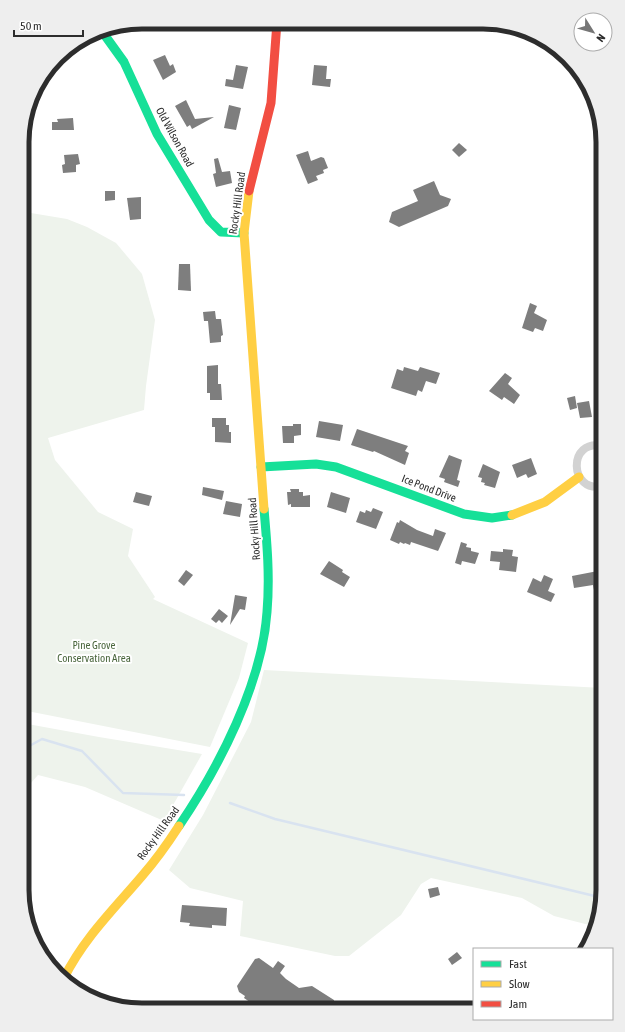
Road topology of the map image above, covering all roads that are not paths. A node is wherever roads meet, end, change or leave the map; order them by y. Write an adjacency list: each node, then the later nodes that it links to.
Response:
1 (277, 29): 3 (main road, Rocky Hill Road)
2 (105, 35): 3 (main road, Old Wilson Road)
3 (244, 233): 5 (main road, Rocky Hill Road)
4 (596, 446): 6 (street)
5 (261, 467): 6 (main road, Ice Pond Drive); 8 (main road, Rocky Hill Road)
6 (579, 477): 7 (street)
7 (596, 485)
8 (66, 974)

